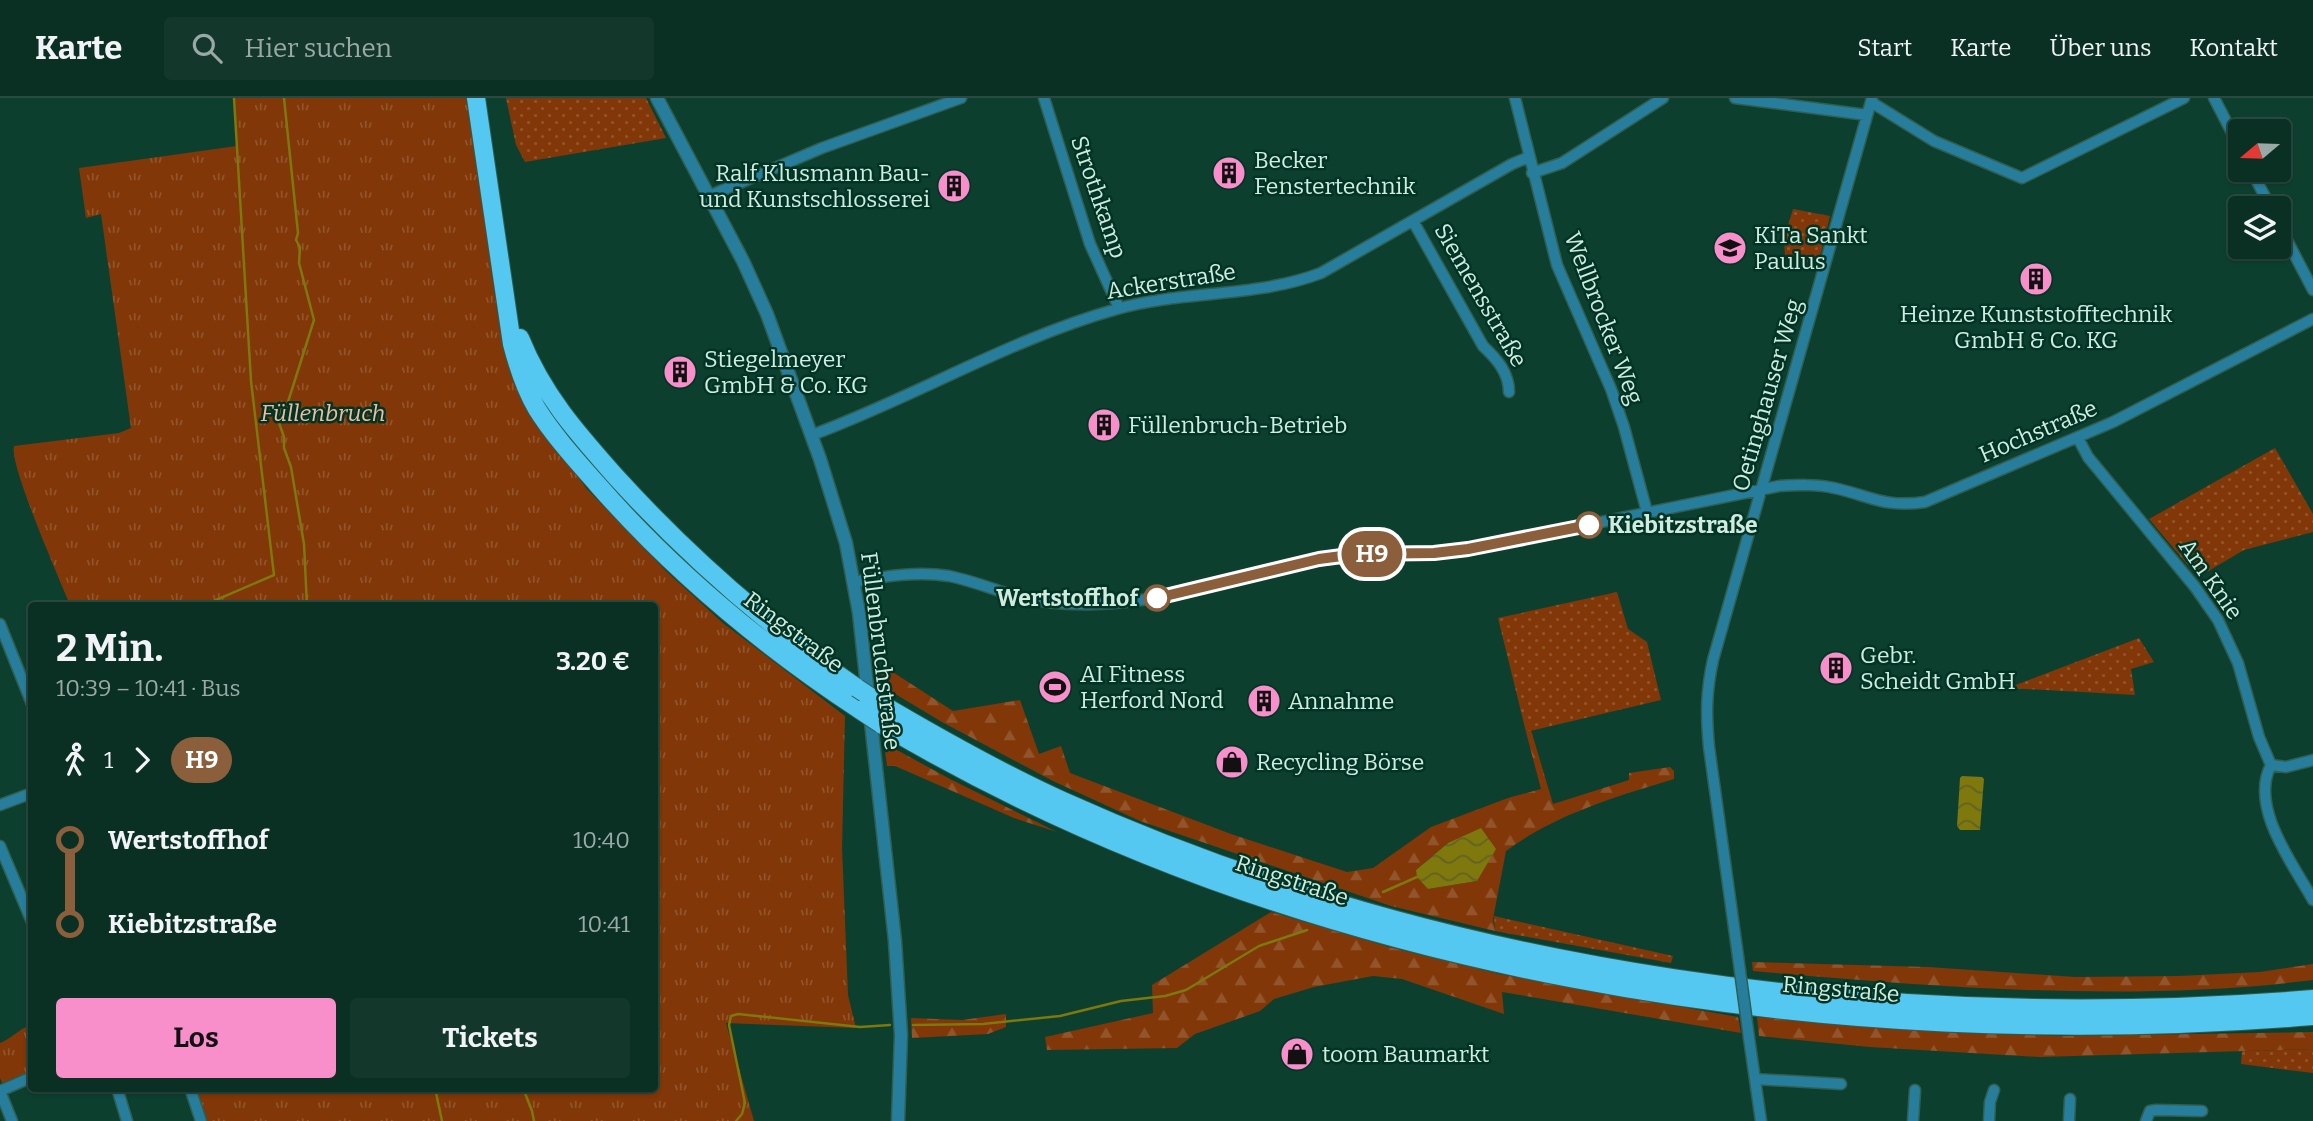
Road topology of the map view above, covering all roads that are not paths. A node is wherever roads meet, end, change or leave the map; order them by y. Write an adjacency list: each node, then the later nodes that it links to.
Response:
1 (476, 98): 18 (highway, Ringstraße)
2 (657, 98): 15 (street, Füllenbruchstraße)
3 (961, 98): 15 (street)
4 (1044, 98): 20 (street, Strothkamp)
5 (1515, 98): 13 (street, Wellbrocker Weg)
6 (1662, 98): 14 (street)
7 (1735, 98): 11 (street)
8 (2184, 98): 10 (street)
9 (2214, 98): 12 (street)
10 (1872, 100): 11 (street, Oetinghauser Weg)
11 (1867, 115): 25 (street, Oetinghauser Weg)
12 (2228, 125)
13 (1529, 158): 14 (street, Wellbrocker Weg); 16 (street, Ackerstraße)
14 (1532, 173): 26 (street, Wellbrocker Weg)
15 (709, 196): 23 (street, Füllenbruchstraße)
16 (1413, 221): 20 (street, Ackerstraße); 22 (street, Siemensstraße)
17 (2291, 248): 19 (street)
18 (504, 285): 37 (highway, Ringstraße, bridge); 38 (highway, Ringstraße, bridge)
19 (2313, 290)
20 (1119, 308): 23 (street, Ackerstraße)
21 (2313, 319): 24 (street, Hochstraße)
22 (1509, 392)
23 (812, 435): 27 (street, Füllenbruchstraße)
24 (2078, 438): 25 (street, Hochstraße); 31 (street, Am Knie)
25 (1762, 488): 26 (street); 40 (street, Oetinghauser Weg, bridge)
26 (1647, 512): 27 (street)
27 (854, 582): 51 (street, Füllenbruchstraße)
28 (0, 624): 29 (street)
29 (28, 694)
30 (2313, 760): 31 (street)
31 (2271, 765): 35 (street)
32 (28, 794): 33 (street)
33 (0, 805)
34 (0, 846): 36 (street)
35 (2313, 900)
36 (28, 912)
37 (2313, 999)
38 (2313, 1016)
39 (28, 1079): 48 (street)
40 (1755, 1079): 41 (street); 52 (street, Oetinghauser Weg)
41 (1841, 1084)
42 (1914, 1090): 53 (street)
43 (1994, 1090): 54 (street)
44 (118, 1092): 49 (street)
45 (191, 1092): 50 (street)
46 (2070, 1099): 55 (street)
47 (2202, 1111): 56 (street)
48 (12, 1121)
49 (127, 1121)
50 (201, 1121)
51 (898, 1121)
52 (1761, 1121)
53 (1913, 1121)
54 (1989, 1121)
55 (2068, 1121)
56 (2146, 1121)

